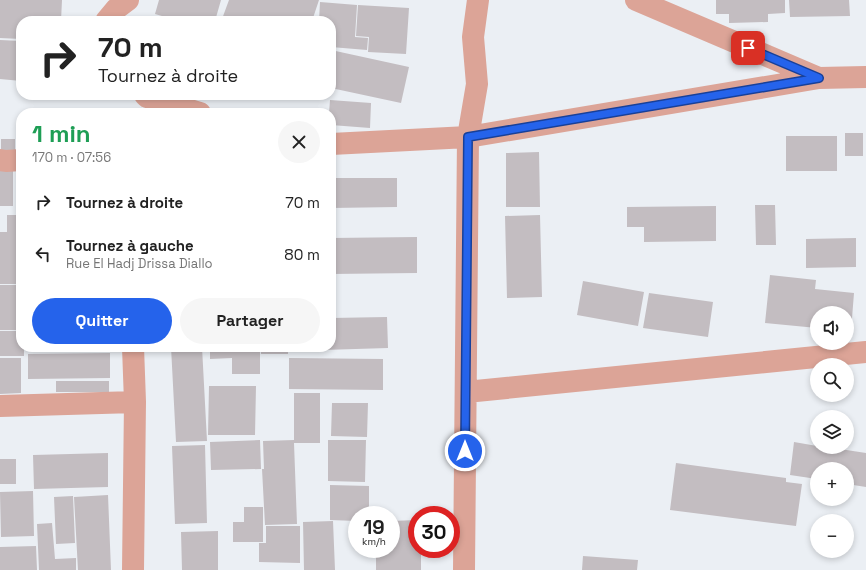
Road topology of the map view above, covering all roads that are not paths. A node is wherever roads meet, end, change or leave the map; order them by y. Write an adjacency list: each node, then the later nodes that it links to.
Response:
1 (128, 0): 4 (street)
2 (478, 0): 9 (street)
3 (636, 0): 6 (street)
4 (110, 16)
5 (866, 77): 6 (street)
6 (819, 78): 9 (street)
7 (158, 100): 8 (street)
8 (184, 108)
9 (468, 137): 10 (street); 15 (street)
10 (336, 144)
11 (0, 160): 12 (street)
12 (16, 160)
13 (133, 352): 16 (street)
14 (866, 352): 15 (street)
15 (466, 392): 19 (street)
16 (135, 402): 17 (street); 18 (street)
17 (0, 406)
18 (133, 570)
19 (464, 570)

